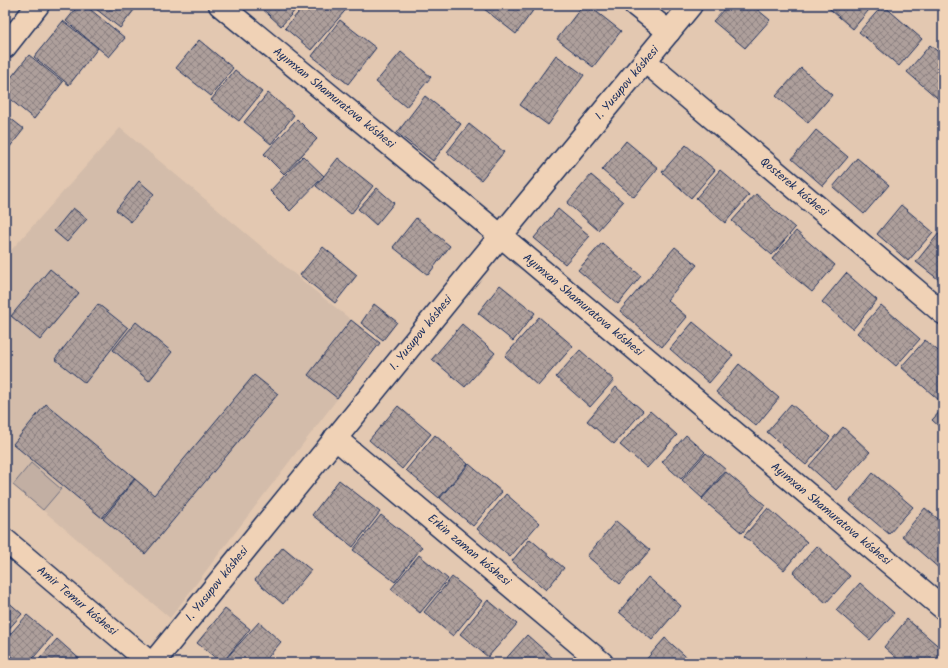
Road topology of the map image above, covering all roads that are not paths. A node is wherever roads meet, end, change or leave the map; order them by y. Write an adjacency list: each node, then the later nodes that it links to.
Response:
1 (38, 5): 6 (street)
2 (220, 5): 8 (street, Ayımxan Shamuratova kóshesi)
3 (635, 5): 5 (street)
4 (691, 5): 5 (street, I. Yusupov kóshesi)
5 (669, 32): 7 (street, I. Yusupov kóshesi)
6 (5, 46)
7 (645, 61): 8 (street, I. Yusupov kóshesi); 9 (street, Qosterek kóshesi)
8 (501, 236): 10 (street, I. Yusupov kóshesi); 12 (street, Ayımxan Shamuratova kóshesi)
9 (943, 313)
10 (335, 438): 13 (street, I. Yusupov kóshesi); 14 (street, Erkin zaman kóshesi)
11 (5, 540): 13 (street, Amir Temur kóshesi)
12 (943, 608)
13 (151, 663)
14 (602, 663)

